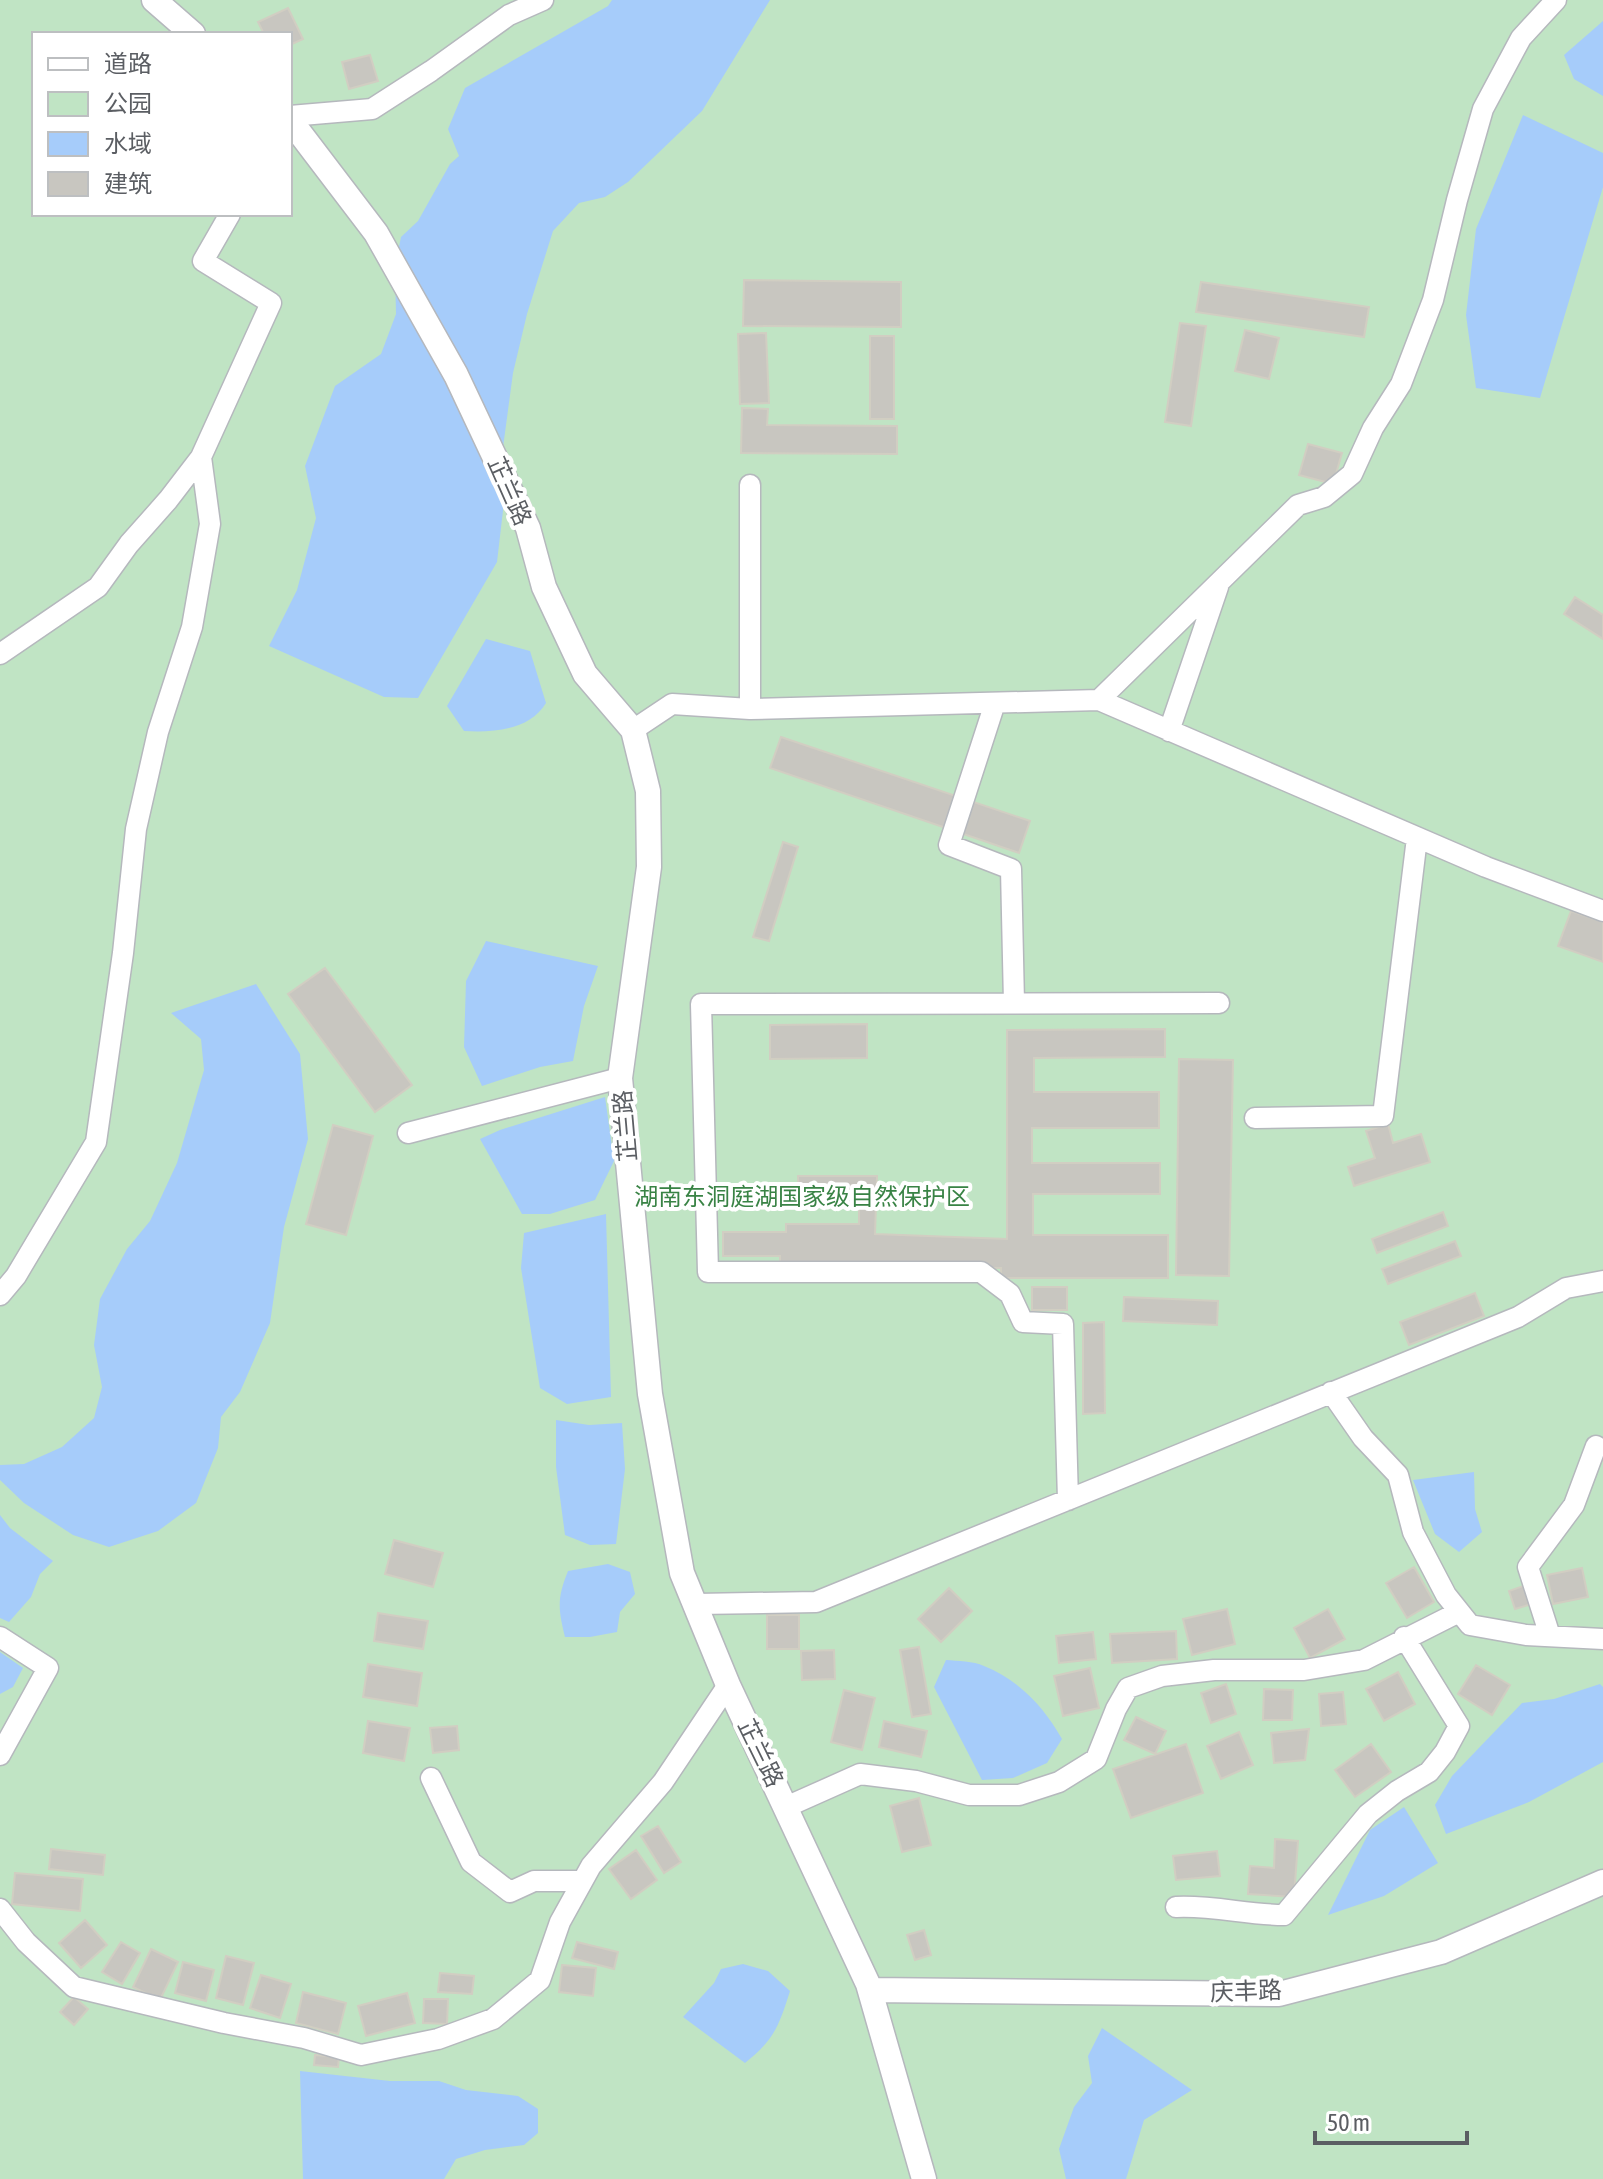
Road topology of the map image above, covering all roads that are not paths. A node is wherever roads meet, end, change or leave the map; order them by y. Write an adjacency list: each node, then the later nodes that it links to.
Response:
1 (154, 0): 5 (street)
2 (543, 0): 4 (street)
3 (1556, 0): 11 (street)
4 (513, 8): 6 (street)
5 (191, 32)
6 (292, 118)
7 (292, 121): 16 (street, 芷兰路)
8 (229, 216): 9 (street)
9 (201, 457): 12 (street); 26 (street)
10 (750, 485): 15 (street)
11 (1220, 582): 13 (street); 17 (street)
12 (0, 654)
13 (1099, 700): 14 (street); 17 (street)
14 (995, 703): 15 (street); 20 (street)
15 (750, 709): 16 (street)
16 (633, 730): 22 (street, 芷兰路)
17 (1169, 731): 18 (street)
18 (1417, 838): 19 (street); 23 (street)
19 (1603, 911)
20 (1014, 1003): 21 (street); 29 (street)
21 (1219, 1003)
22 (620, 1078): 24 (street); 30 (street, 芷兰路)
23 (1255, 1118)
24 (408, 1133)
25 (1603, 1281): 27 (street)
26 (0, 1295)
27 (1331, 1392): 29 (street); 31 (street)
28 (1596, 1446): 32 (street)
29 (1068, 1500): 30 (street)
30 (697, 1604): 36 (street, 芷兰路)
31 (1459, 1612): 32 (street); 34 (street)
32 (1550, 1636): 35 (street)
33 (0, 1637): 37 (street)
34 (1404, 1637): 39 (street); 42 (street)
35 (1602, 1641)
36 (728, 1685): 39 (street, 芷兰路); 40 (street)
37 (0, 1755)
38 (431, 1778): 40 (street)
39 (786, 1807): 44 (street, 芷兰路)
40 (582, 1881): 43 (street)
41 (1603, 1882): 44 (street, 庆丰路)
42 (1176, 1907)
43 (0, 1909)
44 (870, 1990): 45 (street, 芷兰路)
45 (924, 2179)

